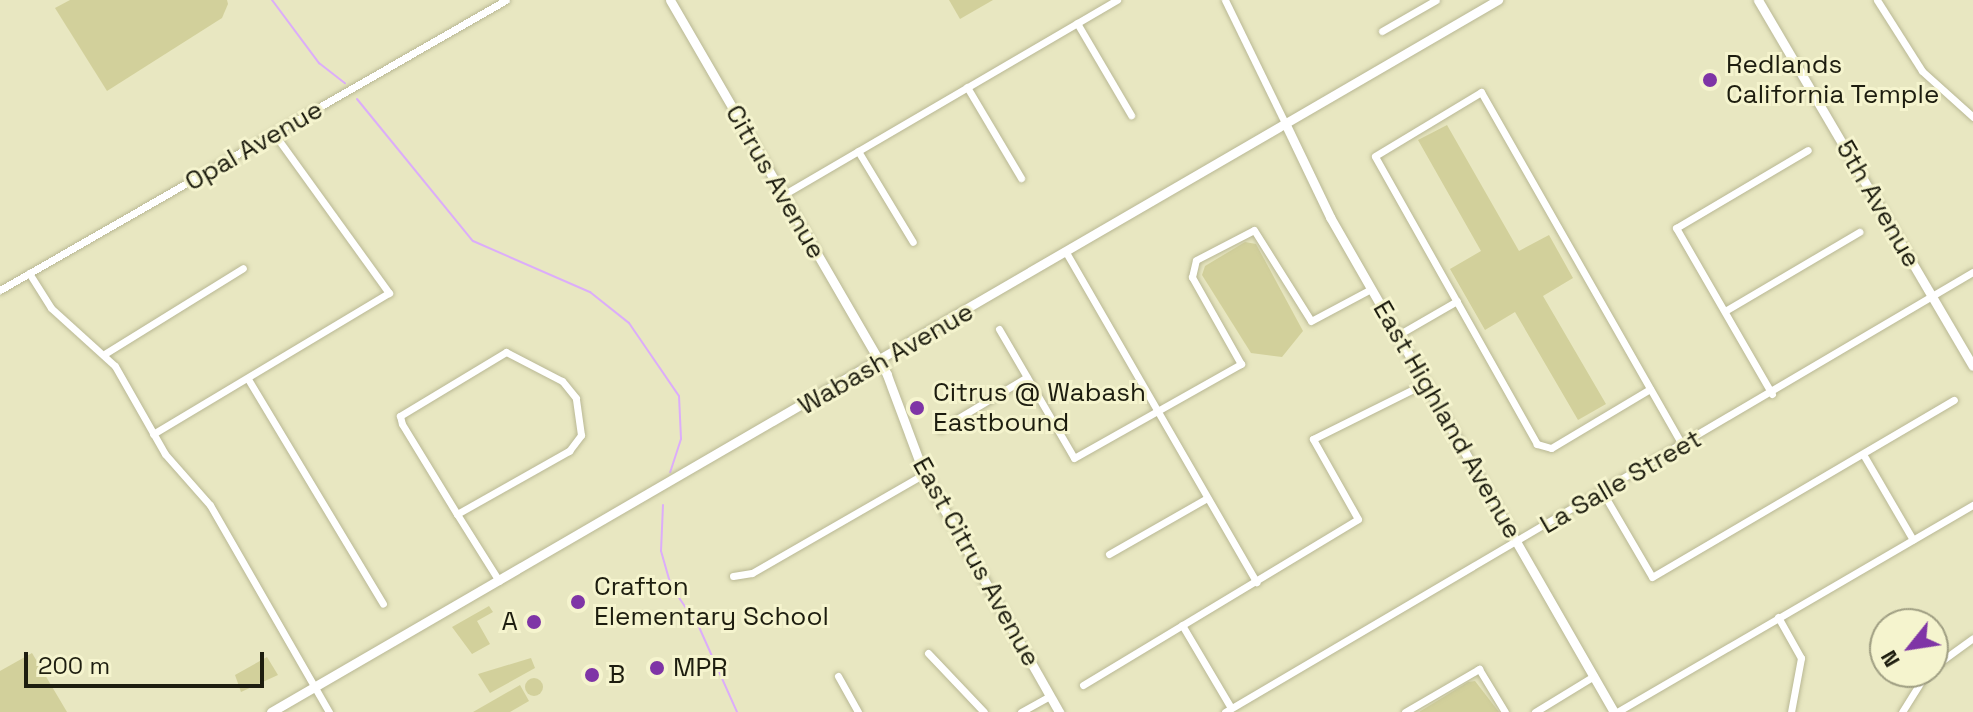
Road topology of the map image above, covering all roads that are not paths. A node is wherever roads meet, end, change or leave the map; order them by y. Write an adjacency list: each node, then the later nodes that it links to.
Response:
1 (506, 0): 17 (street, Opal Avenue)
2 (670, 0): 21 (street, Citrus Avenue)
3 (1117, 0): 9 (street)
4 (1225, 0): 16 (street)
5 (1436, 0): 10 (street)
6 (1498, 0): 16 (street, Wabash Avenue)
7 (1758, 0): 30 (street, 5th Avenue)
8 (1877, 0): 13 (street)
9 (1077, 23): 11 (street); 14 (street)
10 (1382, 31)
11 (967, 87): 19 (street); 20 (street)
12 (1973, 100): 13 (street)
13 (1965, 110): 15 (street)
14 (1131, 115)
15 (1973, 117)
16 (1286, 125): 24 (street, Wabash Avenue); 28 (street, East Highland Avenue)
17 (275, 135): 27 (street, Opal Avenue); 39 (street)
18 (1808, 150): 32 (street)
19 (858, 151): 21 (street); 23 (street)
20 (1021, 178)
21 (783, 195): 36 (street, Citrus Avenue)
22 (1859, 232): 32 (street)
23 (913, 242)
24 (1067, 254): 36 (street, Wabash Avenue); 44 (street)
25 (243, 268): 35 (street)
26 (1973, 272): 30 (street, La Salle Street)
27 (29, 273): 29 (street, Opal Avenue); 35 (street)
28 (1371, 289): 34 (street, East Highland Avenue); 44 (street)
29 (0, 290)
30 (1934, 299): 37 (street, 5th Avenue); 42 (street, La Salle Street)
31 (1457, 301): 34 (street); 41 (street); 41 (street)
32 (1725, 311): 42 (street)
33 (999, 329): 38 (street)
34 (1398, 335): 40 (street, East Highland Avenue)
35 (106, 353): 46 (street)
36 (880, 365): 49 (street, East Citrus Avenue); 58 (street, Wabash Avenue)
37 (1973, 366)
38 (1027, 377): 44 (street); 45 (street)
39 (248, 379): 46 (street); 60 (street)
40 (1426, 383): 55 (street, East Highland Avenue); 59 (street)
41 (1650, 389): 47 (street)
42 (1772, 394): 47 (street, La Salle Street)
43 (1954, 400): 48 (street)
44 (1155, 410): 51 (street)
45 (940, 429)
46 (153, 434): 69 (street)
47 (1683, 446): 50 (street, La Salle Street)
48 (1863, 454): 50 (street); 54 (street)
49 (924, 474): 57 (street); 71 (street, East Citrus Avenue)
50 (1603, 493): 55 (street, La Salle Street)
51 (1207, 498): 56 (street); 59 (street)
52 (1973, 505): 54 (street)
53 (457, 514): 53 (street); 58 (street)
54 (1913, 540): 61 (street)
55 (1518, 543): 67 (street, East Highland Avenue); 72 (street, La Salle Street)
56 (1109, 554)
57 (733, 576)
58 (499, 581): 69 (street, Wabash Avenue)
59 (1256, 582): 62 (street)
60 (383, 604)
61 (1778, 617): 82 (street); 83 (street)
62 (1182, 625): 68 (street); 72 (street)
63 (1973, 638): 65 (street)
64 (928, 653): 76 (street)
65 (1949, 655)
66 (838, 676): 75 (street)
67 (1594, 676): 81 (street); 82 (street, East Highland Avenue)
68 (1083, 685)
69 (315, 687): 73 (street, Wabash Avenue); 74 (street)
70 (1917, 688): 84 (street)
71 (1050, 696): 77 (street); 78 (street, East Citrus Avenue)
72 (1228, 710)
73 (271, 712)
74 (329, 712)
75 (858, 712)
76 (984, 712)
77 (1021, 712)
78 (1059, 712)
79 (1405, 712): 80 (street)
80 (1505, 712)
81 (1535, 712)
82 (1616, 712)
83 (1791, 712)
84 (1902, 712)

